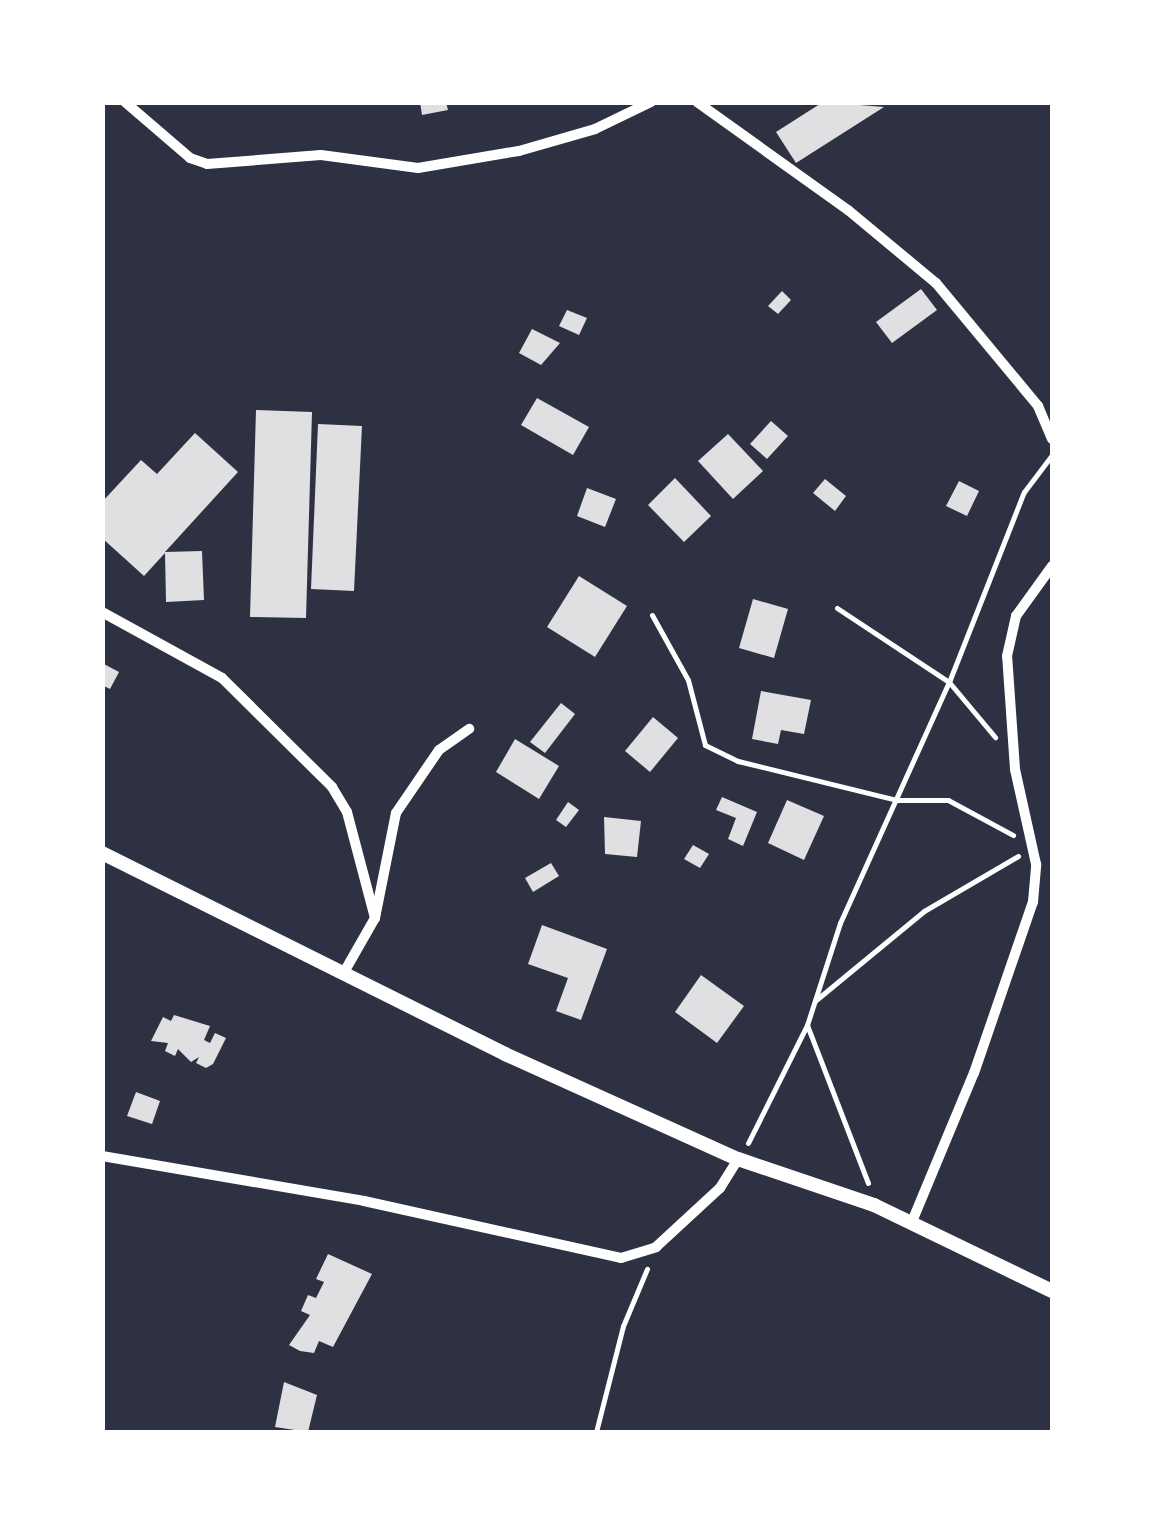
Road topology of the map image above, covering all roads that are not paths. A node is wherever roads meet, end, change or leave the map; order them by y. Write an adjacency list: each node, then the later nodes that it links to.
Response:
1 (125, 102): 2 (street)
2 (650, 102)
3 (697, 102): 4 (street)
4 (1052, 438)
5 (1052, 566): 13 (street)
6 (102, 612): 9 (street)
7 (469, 729): 9 (street)
8 (102, 853): 10 (street)
9 (375, 918): 10 (street)
10 (343, 974): 12 (street)
11 (102, 1156): 12 (street)
12 (738, 1158): 13 (street)
13 (910, 1224): 14 (street)
14 (1052, 1291)

